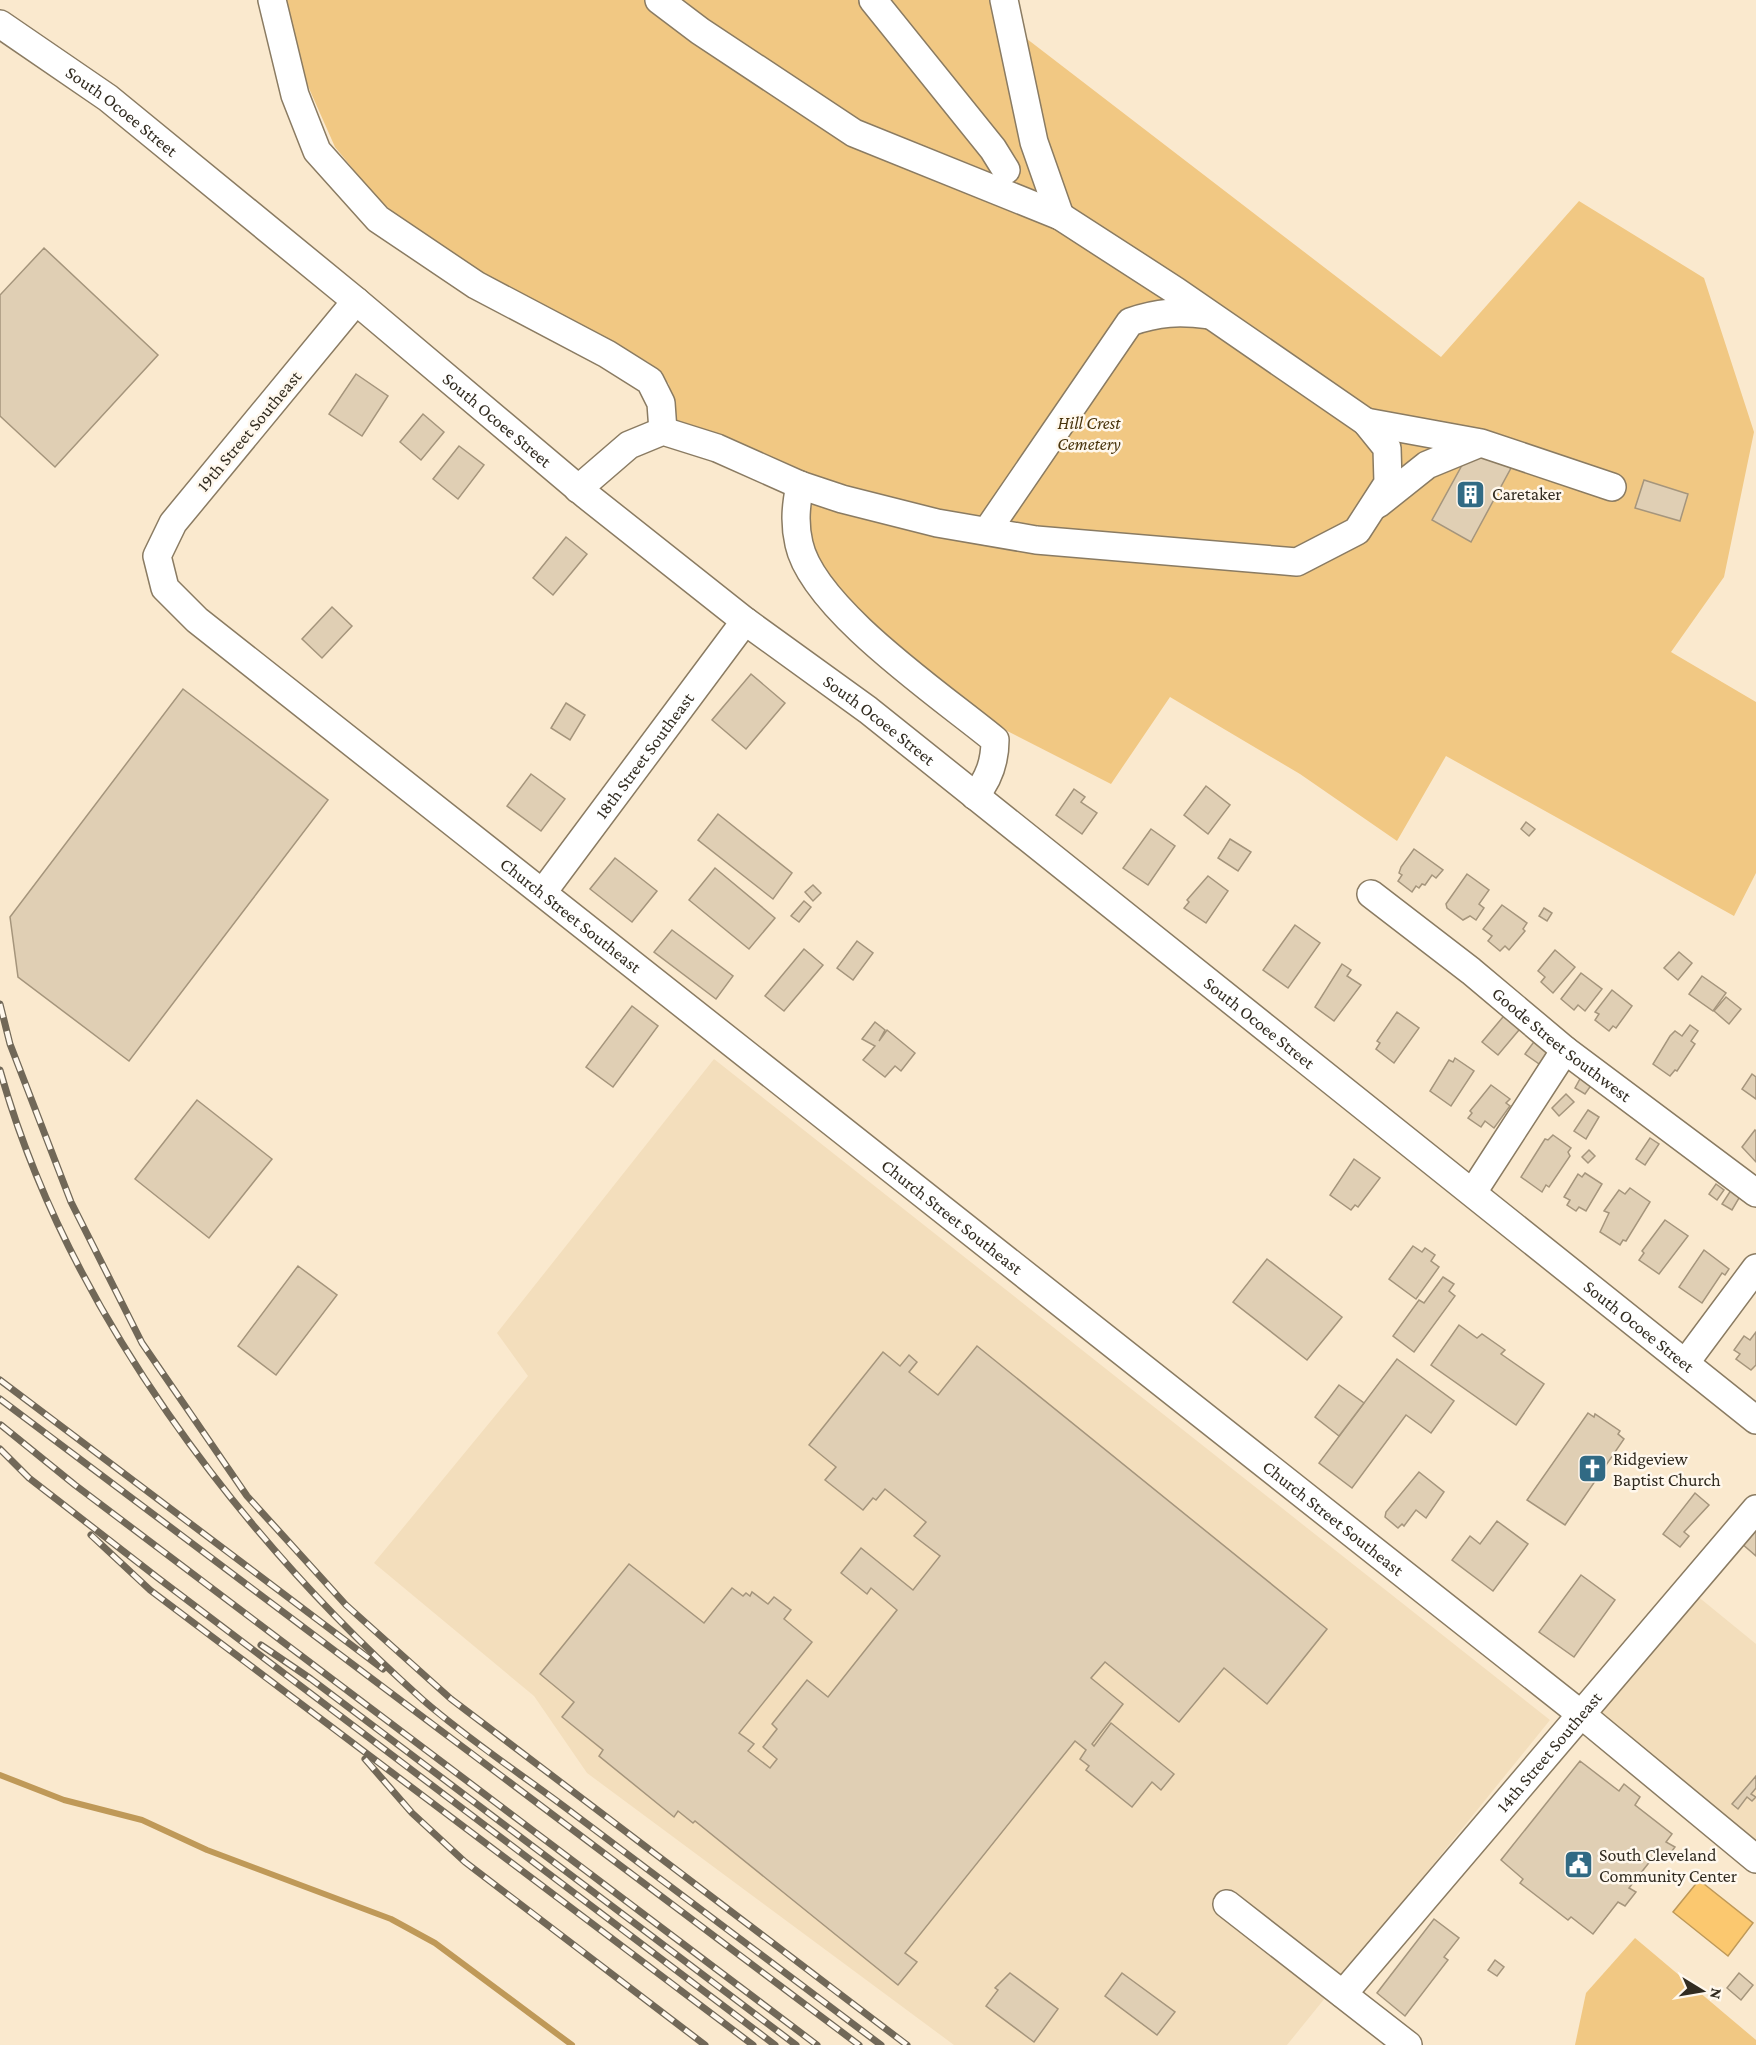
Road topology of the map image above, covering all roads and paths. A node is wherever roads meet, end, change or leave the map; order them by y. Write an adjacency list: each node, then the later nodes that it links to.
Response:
1 (272, 0): 12 (street)
2 (659, 0): 7 (street)
3 (873, 0): 7 (street)
4 (1005, 0): 6 (street)
5 (0, 24): 9 (street, South Ocoee Street)
6 (1035, 144): 7 (street); 8 (street)
7 (996, 179): 8 (street)
8 (1060, 216): 10 (street)
9 (356, 302): 16 (street, South Ocoee Street); 19 (street, 19th Street Southeast)
10 (1213, 316): 11 (street); 18 (street)
11 (1366, 422): 13 (street); 17 (street)
12 (663, 431): 14 (street); 16 (street)
13 (1481, 443): 15 (street); 17 (street)
14 (800, 484): 18 (street); 21 (street)
15 (1612, 487)
16 (578, 489): 20 (street, South Ocoee Street)
17 (1370, 510): 18 (street)
18 (987, 531)
19 (159, 568): 22 (street, Church Street Southeast)
20 (745, 621): 21 (street, South Ocoee Street); 22 (street, 18th Street Southeast)
21 (975, 796): 25 (street, South Ocoee Street)
22 (543, 892): 31 (street, Church Street Southeast)
23 (1371, 894): 24 (street, Goode Street Southwest)
24 (1565, 1050): 25 (street); 26 (street, Goode Street Southwest)
25 (1473, 1192): 28 (street, South Ocoee Street)
26 (1756, 1193)
27 (1756, 1268): 28 (street)
28 (1686, 1362): 29 (street, South Ocoee Street)
29 (1756, 1420)
30 (1756, 1509): 31 (street, 14th Street Southeast)
31 (1581, 1715): 32 (street, Church Street Southeast); 34 (street, 14th Street Southeast)
32 (1756, 1859)
33 (1227, 1904): 34 (street)
34 (1343, 1994): 35 (street)
35 (1408, 2045)

